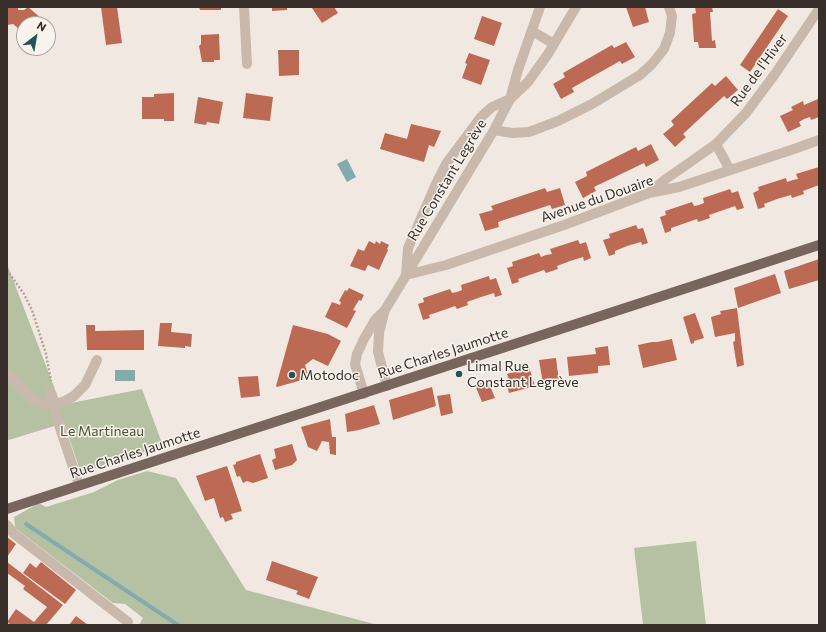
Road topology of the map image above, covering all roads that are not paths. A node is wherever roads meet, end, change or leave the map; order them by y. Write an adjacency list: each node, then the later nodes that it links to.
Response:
1 (244, 7): 8 (street)
2 (540, 7): 6 (street)
3 (576, 7): 7 (street, Rue Constant Legrève)
4 (669, 7): 10 (street)
5 (819, 9): 12 (street, Rue de l'Hiver)
6 (532, 31): 7 (street); 9 (street)
7 (554, 44): 9 (street, Rue Constant Legrève)
8 (247, 64)
9 (510, 98): 10 (street, Rue Constant Legrève); 16 (street, Rue Constant Legrève)
10 (494, 130): 16 (street, Rue Constant Legrève)
11 (819, 140): 13 (street, Avenue du Douaire)
12 (716, 144): 13 (street); 14 (street, Rue de l'Hiver)
13 (730, 170): 14 (street, Avenue du Douaire)
14 (649, 193): 16 (street, Avenue du Douaire)
15 (819, 245): 20 (main road, Rue Charles Jaumotte)
16 (406, 276): 17 (street, Rue Constant Legrève)
17 (385, 310): 20 (street, Rue Constant Legrève); 22 (street, Rue Constant Legrève)
18 (97, 360): 23 (street)
19 (7, 374): 23 (street)
20 (387, 386): 22 (main road, Rue Charles Jaumotte)
21 (50, 392): 23 (street)
22 (364, 394): 24 (main road, Rue Charles Jaumotte)
23 (54, 404): 24 (street)
24 (79, 485): 25 (main road, Rue Charles Jaumotte)
25 (7, 509)
26 (7, 525): 27 (street)
27 (128, 622)

